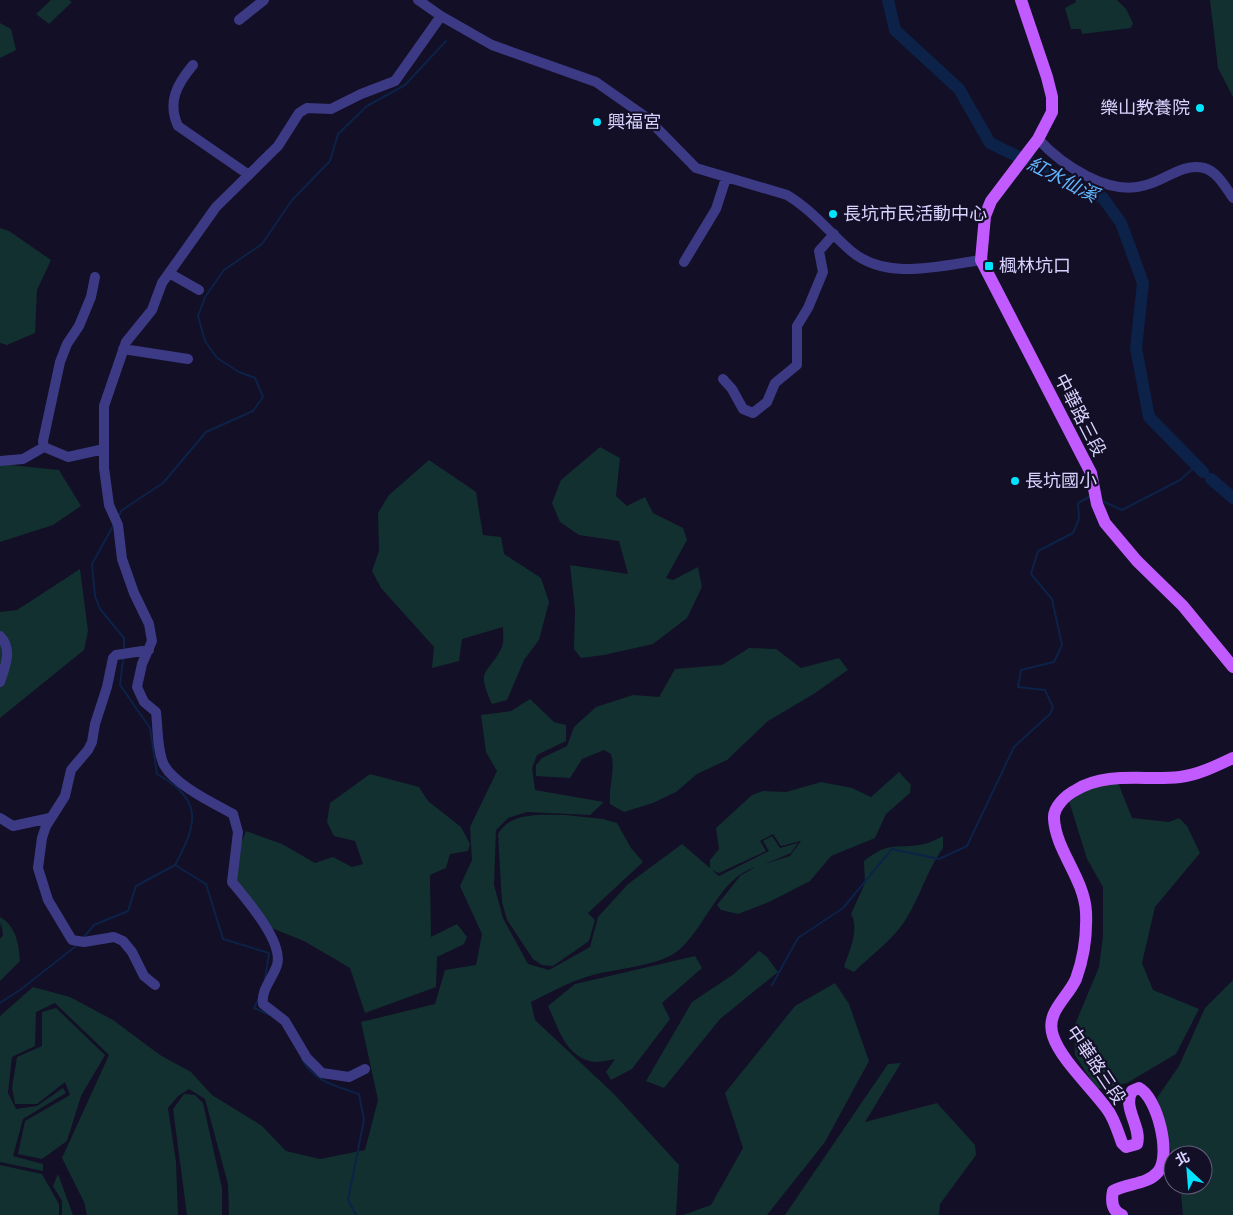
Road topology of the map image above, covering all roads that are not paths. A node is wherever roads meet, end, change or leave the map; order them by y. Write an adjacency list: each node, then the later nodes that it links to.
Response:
1 (264, 0): 5 (street)
2 (418, 0): 4 (street)
3 (1021, 0): 7 (main road)
4 (442, 16): 8 (street); 9 (street)
5 (239, 20)
6 (193, 65): 8 (street)
7 (1036, 141): 10 (street); 12 (main road)
8 (248, 175): 14 (street)
9 (726, 178): 11 (street); 13 (street)
10 (1233, 198)
11 (834, 234): 12 (street); 19 (street)
12 (981, 260): 25 (main road, 中華路三段)
13 (684, 262)
14 (169, 273): 16 (street); 17 (street)
15 (95, 277): 20 (street)
16 (199, 290)
17 (123, 349): 18 (street); 21 (street)
18 (188, 359)
19 (723, 378)
20 (44, 446): 21 (street); 22 (street)
21 (104, 449): 24 (street)
22 (0, 461)
23 (0, 636): 26 (street)
24 (149, 650): 29 (street); 31 (street)
25 (1233, 667)
26 (0, 682)
27 (1233, 758): 32 (main road, 中華路三段)
28 (0, 818): 29 (street)
29 (50, 818): 30 (street)
30 (155, 984)
31 (365, 1070)
32 (1122, 1215)

